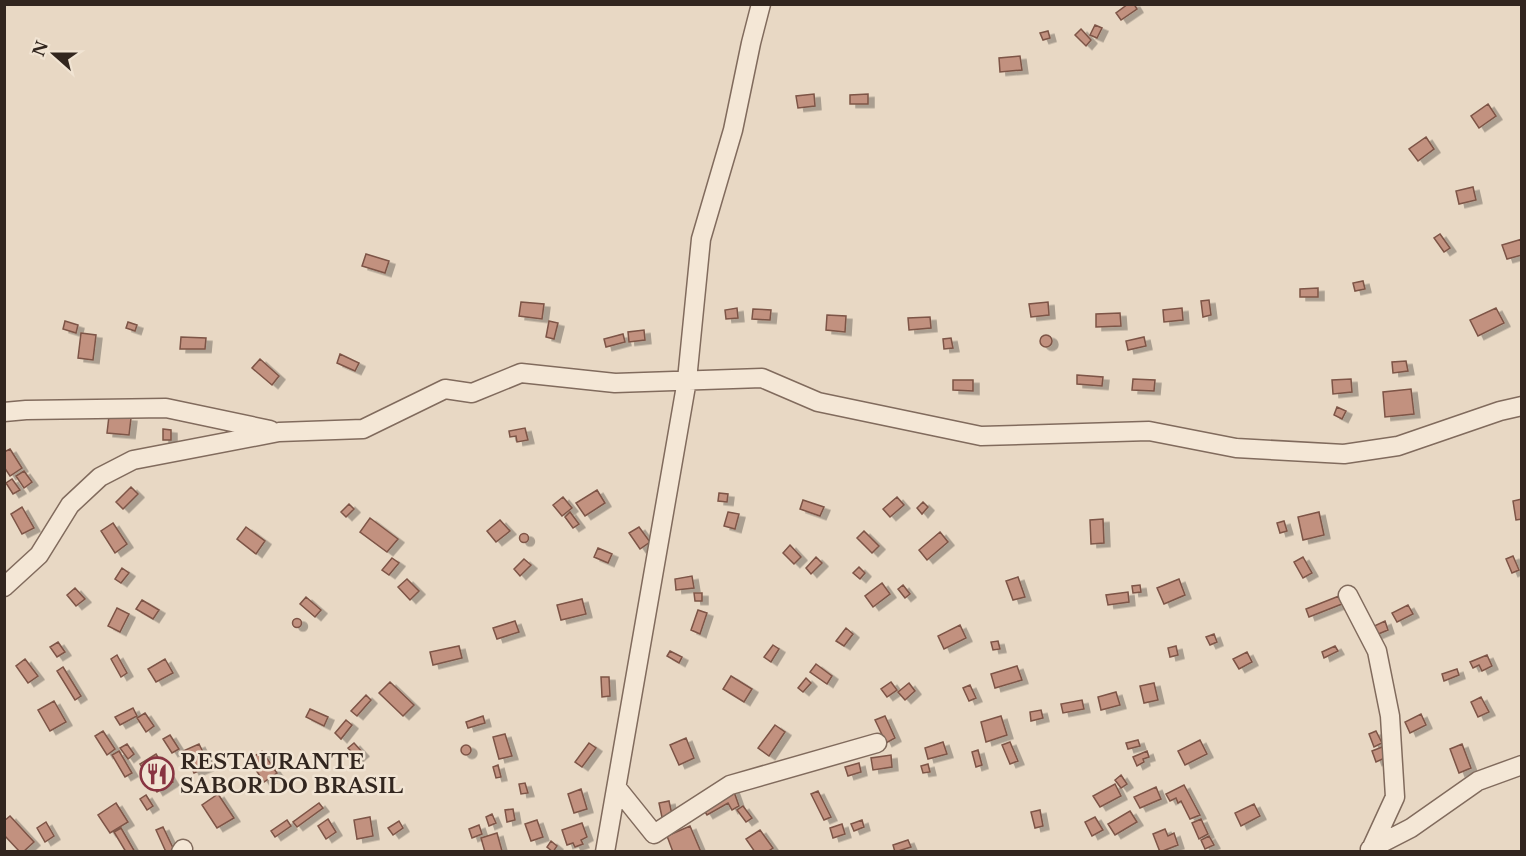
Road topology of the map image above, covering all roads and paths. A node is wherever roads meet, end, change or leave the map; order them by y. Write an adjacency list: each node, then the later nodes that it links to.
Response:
1 (762, 4): 2 (street)
2 (687, 380): 3 (street); 5 (street); 10 (street)
3 (1521, 406)
4 (4, 412): 5 (street)
5 (279, 432): 6 (street)
6 (4, 587)
7 (1348, 595): 11 (street)
8 (877, 743): 10 (street)
9 (1521, 765): 11 (street)
10 (617, 788): 12 (street)
11 (1369, 849)
12 (605, 852)

